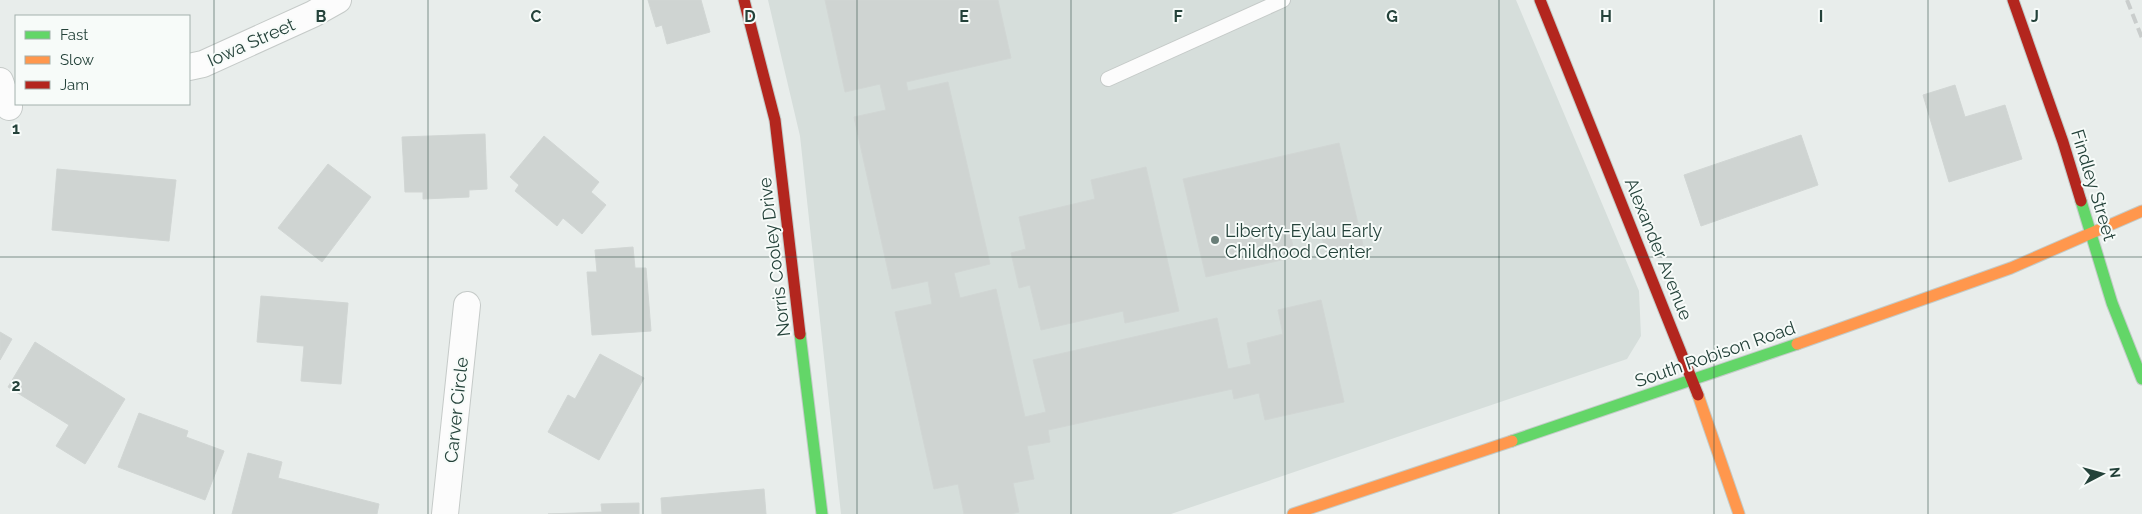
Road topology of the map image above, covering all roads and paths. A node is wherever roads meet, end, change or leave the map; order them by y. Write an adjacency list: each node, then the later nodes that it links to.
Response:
1 (338, 0): 6 (street, Iowa Street)
2 (744, 0): 16 (street, Norris Cooley Drive)
3 (1283, 0): 7 (lane)
4 (1540, 0): 14 (street, Alexander Avenue)
5 (2013, 0): 11 (street, Findley Street)
6 (190, 67)
7 (1108, 79)
8 (0, 81): 9 (street)
9 (11, 106)
10 (2142, 211): 11 (street, South Robison Road)
11 (2091, 235): 13 (street, Findley Street); 14 (street, South Robison Road)
12 (467, 305): 15 (street, Carver Circle)
13 (2142, 379)
14 (1693, 381): 17 (street, South Robison Road); 18 (street, Alexander Avenue)
15 (445, 514)
16 (822, 514)
17 (1293, 514)
18 (1739, 514)

